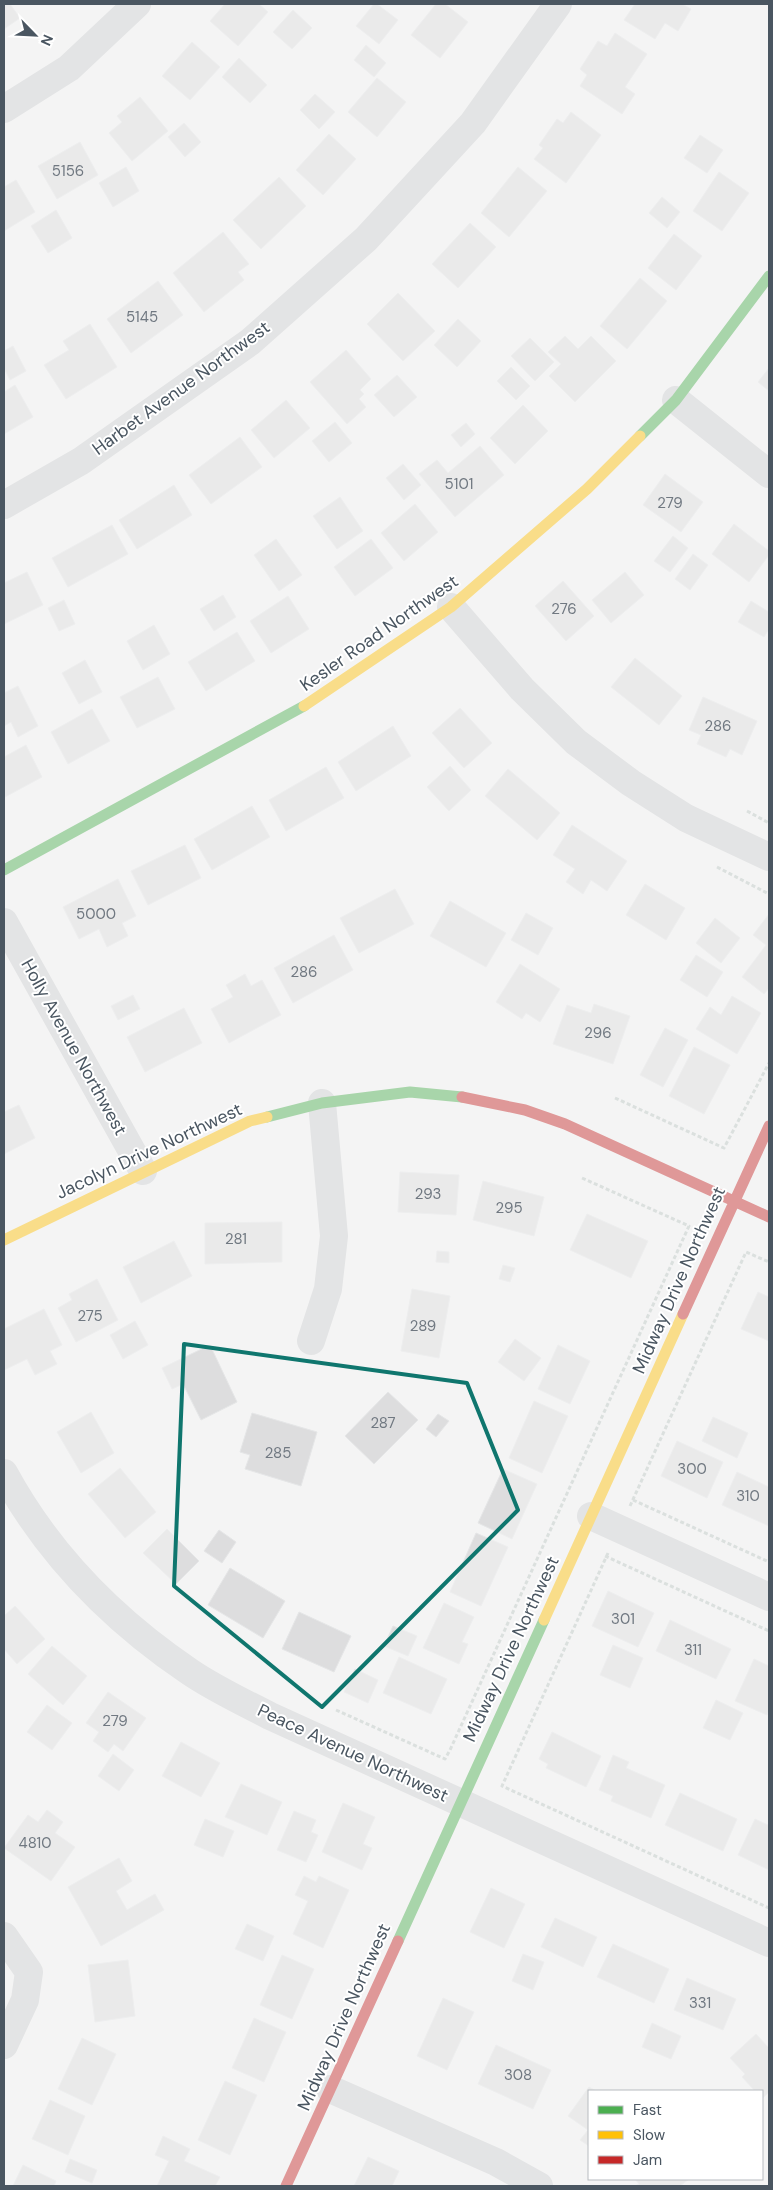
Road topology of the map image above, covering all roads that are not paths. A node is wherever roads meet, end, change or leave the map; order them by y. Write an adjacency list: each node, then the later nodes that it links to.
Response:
1 (137, 4): 3 (street)
2 (558, 4): 7 (street, Harbet Avenue Northwest)
3 (4, 109)
4 (769, 276): 5 (street, Kesler Road Northwest)
5 (676, 400): 6 (street); 8 (street, Kesler Road Northwest)
6 (769, 474)
7 (4, 504)
8 (451, 607): 9 (street); 10 (street, Kesler Road Northwest)
9 (769, 857)
10 (4, 870)
11 (4, 922): 14 (street, Holly Avenue Northwest)
12 (322, 1103): 14 (street, Jacolyn Drive Northwest); 15 (street, Jacolyn Drive Northwest); 18 (street)
13 (769, 1126): 15 (street, Midway Drive Northwest)
14 (143, 1171): 17 (street, Jacolyn Drive Northwest)
15 (734, 1200): 16 (street, Jacolyn Drive Northwest); 20 (street, Midway Drive Northwest)
16 (769, 1216)
17 (4, 1240)
18 (311, 1341)
19 (4, 1473): 22 (street, Peace Avenue Northwest)
20 (591, 1516): 21 (street); 22 (street, Midway Drive Northwest)
21 (769, 1597)
22 (460, 1804): 24 (street, Peace Avenue Northwest); 26 (street, Midway Drive Northwest)
23 (4, 1936): 25 (street)
24 (769, 1942)
25 (4, 2045)
26 (330, 2089): 27 (street, Midway Drive Northwest); 28 (street)
27 (286, 2186)
28 (539, 2186)

